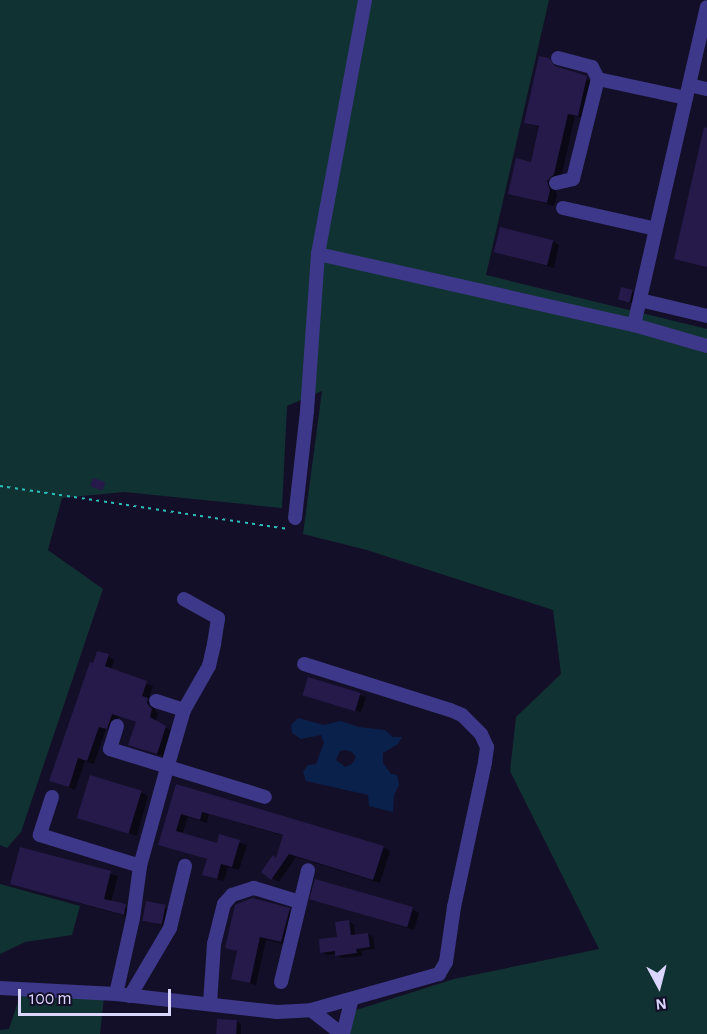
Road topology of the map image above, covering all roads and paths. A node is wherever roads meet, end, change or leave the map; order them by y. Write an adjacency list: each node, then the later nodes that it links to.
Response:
1 (365, 0): 10 (street)
2 (707, 7): 6 (street)
3 (558, 58): 4 (street)
4 (598, 79): 6 (street); 7 (street)
5 (707, 89): 6 (street)
6 (688, 91): 9 (street)
7 (556, 183)
8 (563, 208): 9 (street)
9 (656, 229): 11 (street)
10 (318, 254): 13 (street); 16 (street)
11 (640, 300): 12 (street); 13 (street)
12 (707, 316)
13 (634, 326): 14 (street)
14 (707, 346)
15 (0, 486): 16 (path)
16 (295, 518)
17 (184, 599): 20 (street)
18 (304, 664): 33 (street)
19 (156, 701): 20 (street)
20 (184, 710): 22 (street)
21 (117, 726): 22 (street)
22 (167, 768): 24 (street); 25 (street)
23 (52, 797): 25 (street)
24 (265, 798)
25 (140, 866): 31 (street)
26 (185, 866): 32 (street)
27 (308, 870): 28 (street)
28 (300, 902): 29 (street); 34 (street)
29 (281, 982)
30 (0, 988): 31 (street)
31 (116, 994): 32 (street)
32 (130, 996): 34 (street)
33 (352, 999): 35 (street); 36 (street)
34 (210, 1004): 35 (street)
35 (311, 1010): 36 (street)
36 (342, 1034)

